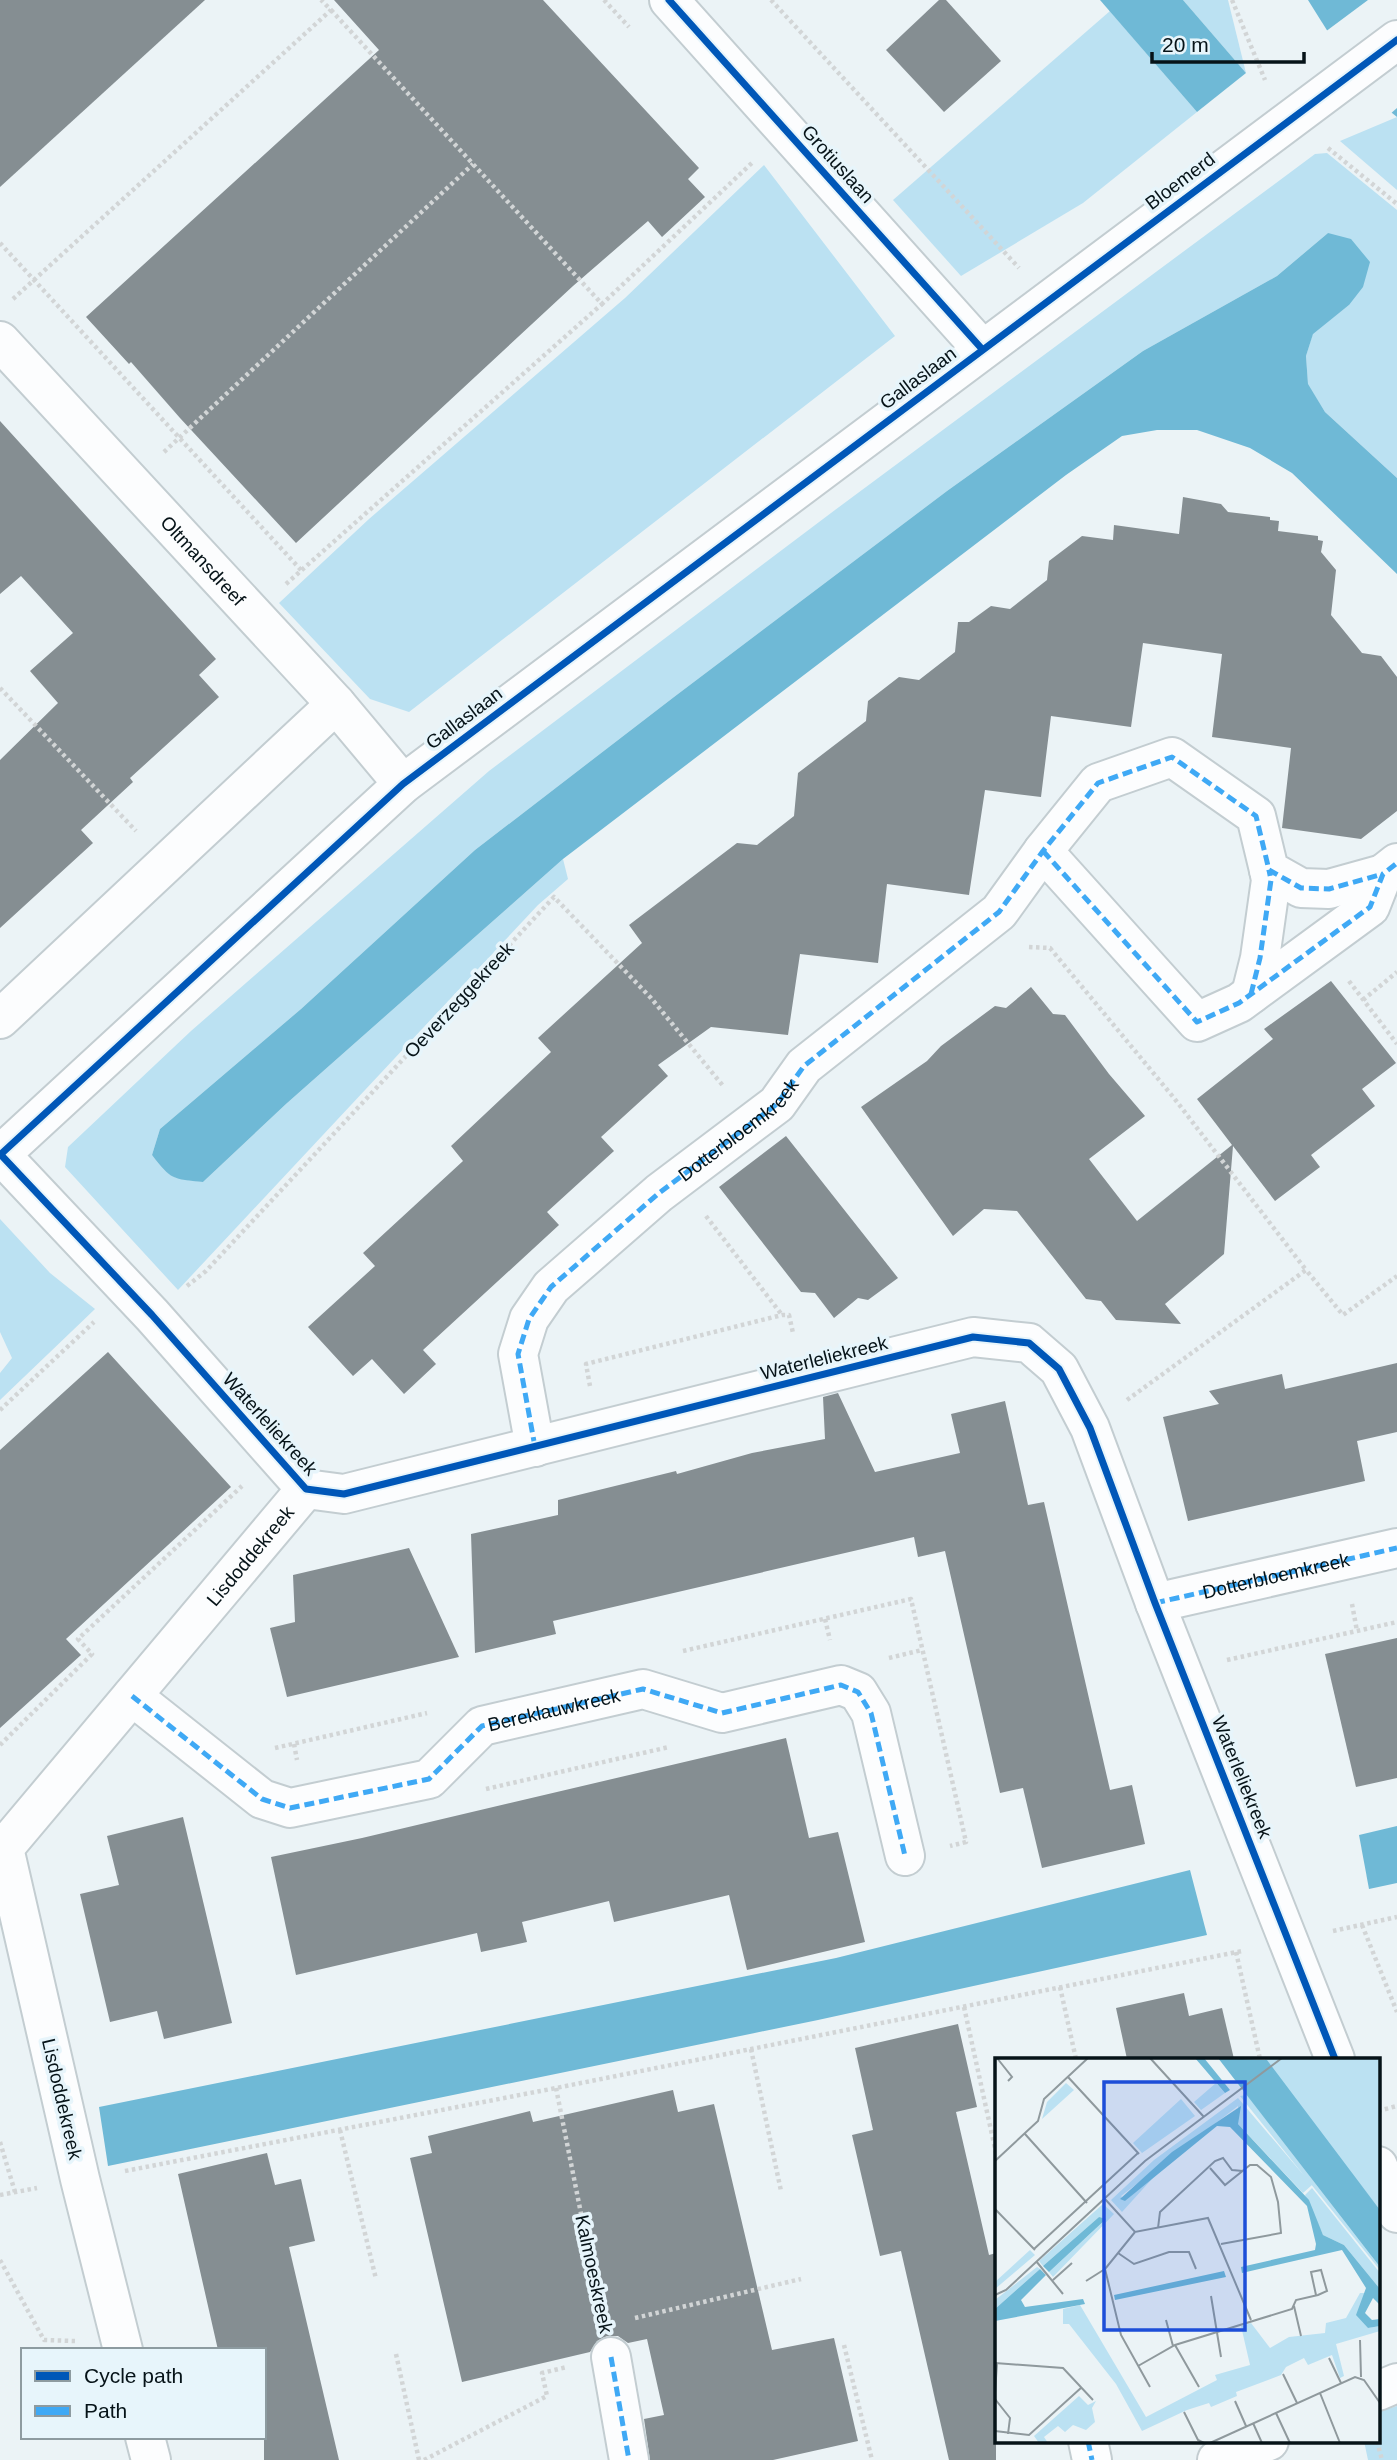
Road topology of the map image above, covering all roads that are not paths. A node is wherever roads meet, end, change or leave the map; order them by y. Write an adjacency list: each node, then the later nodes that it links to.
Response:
1 (669, 0): 4 (street, Grotiuslaan)
2 (1397, 40): 4 (street, Bloemerd)
3 (0, 341): 5 (street, Oltmansdreef)
4 (982, 349): 6 (street, Gallaslaan)
5 (336, 704): 6 (street, Oltmansdreef); 11 (street)
6 (403, 784): 12 (street, Gallaslaan)
7 (1043, 851): 9 (street, Dotterbloemkreek); 10 (street); 13 (street, Dotterbloemkreek)
8 (1390, 868): 9 (street); 10 (street)
9 (1269, 870): 10 (street, Dotterbloemkreek)
10 (1251, 994)
11 (0, 1019)
12 (0, 1155): 14 (street, Waterleliekreek)
13 (535, 1447): 14 (street, Waterleliekreek); 16 (street, Waterleliekreek)
14 (306, 1489): 17 (street, Lisdoddekreek)
15 (1397, 1548): 16 (street, Dotterbloemkreek)
16 (1155, 1603): 20 (street, Waterleliekreek)
17 (132, 1696): 18 (street, Lisdoddekreek); 19 (street, Bereklauwkreek)
18 (2, 1848): 24 (street, Lisdoddekreek)
19 (905, 1856)
20 (1335, 2058)
21 (1380, 2171): 22 (street)
22 (1397, 2213)
23 (607, 2341): 31 (street, Kalmoeskreek)
24 (122, 2346)
25 (1397, 2383): 26 (street)
26 (1380, 2390)
27 (146, 2439): 30 (street)
28 (1088, 2442): 32 (street)
29 (1266, 2442): 33 (street)
30 (151, 2460)
31 (629, 2460)
32 (1093, 2460)
33 (1217, 2460)

